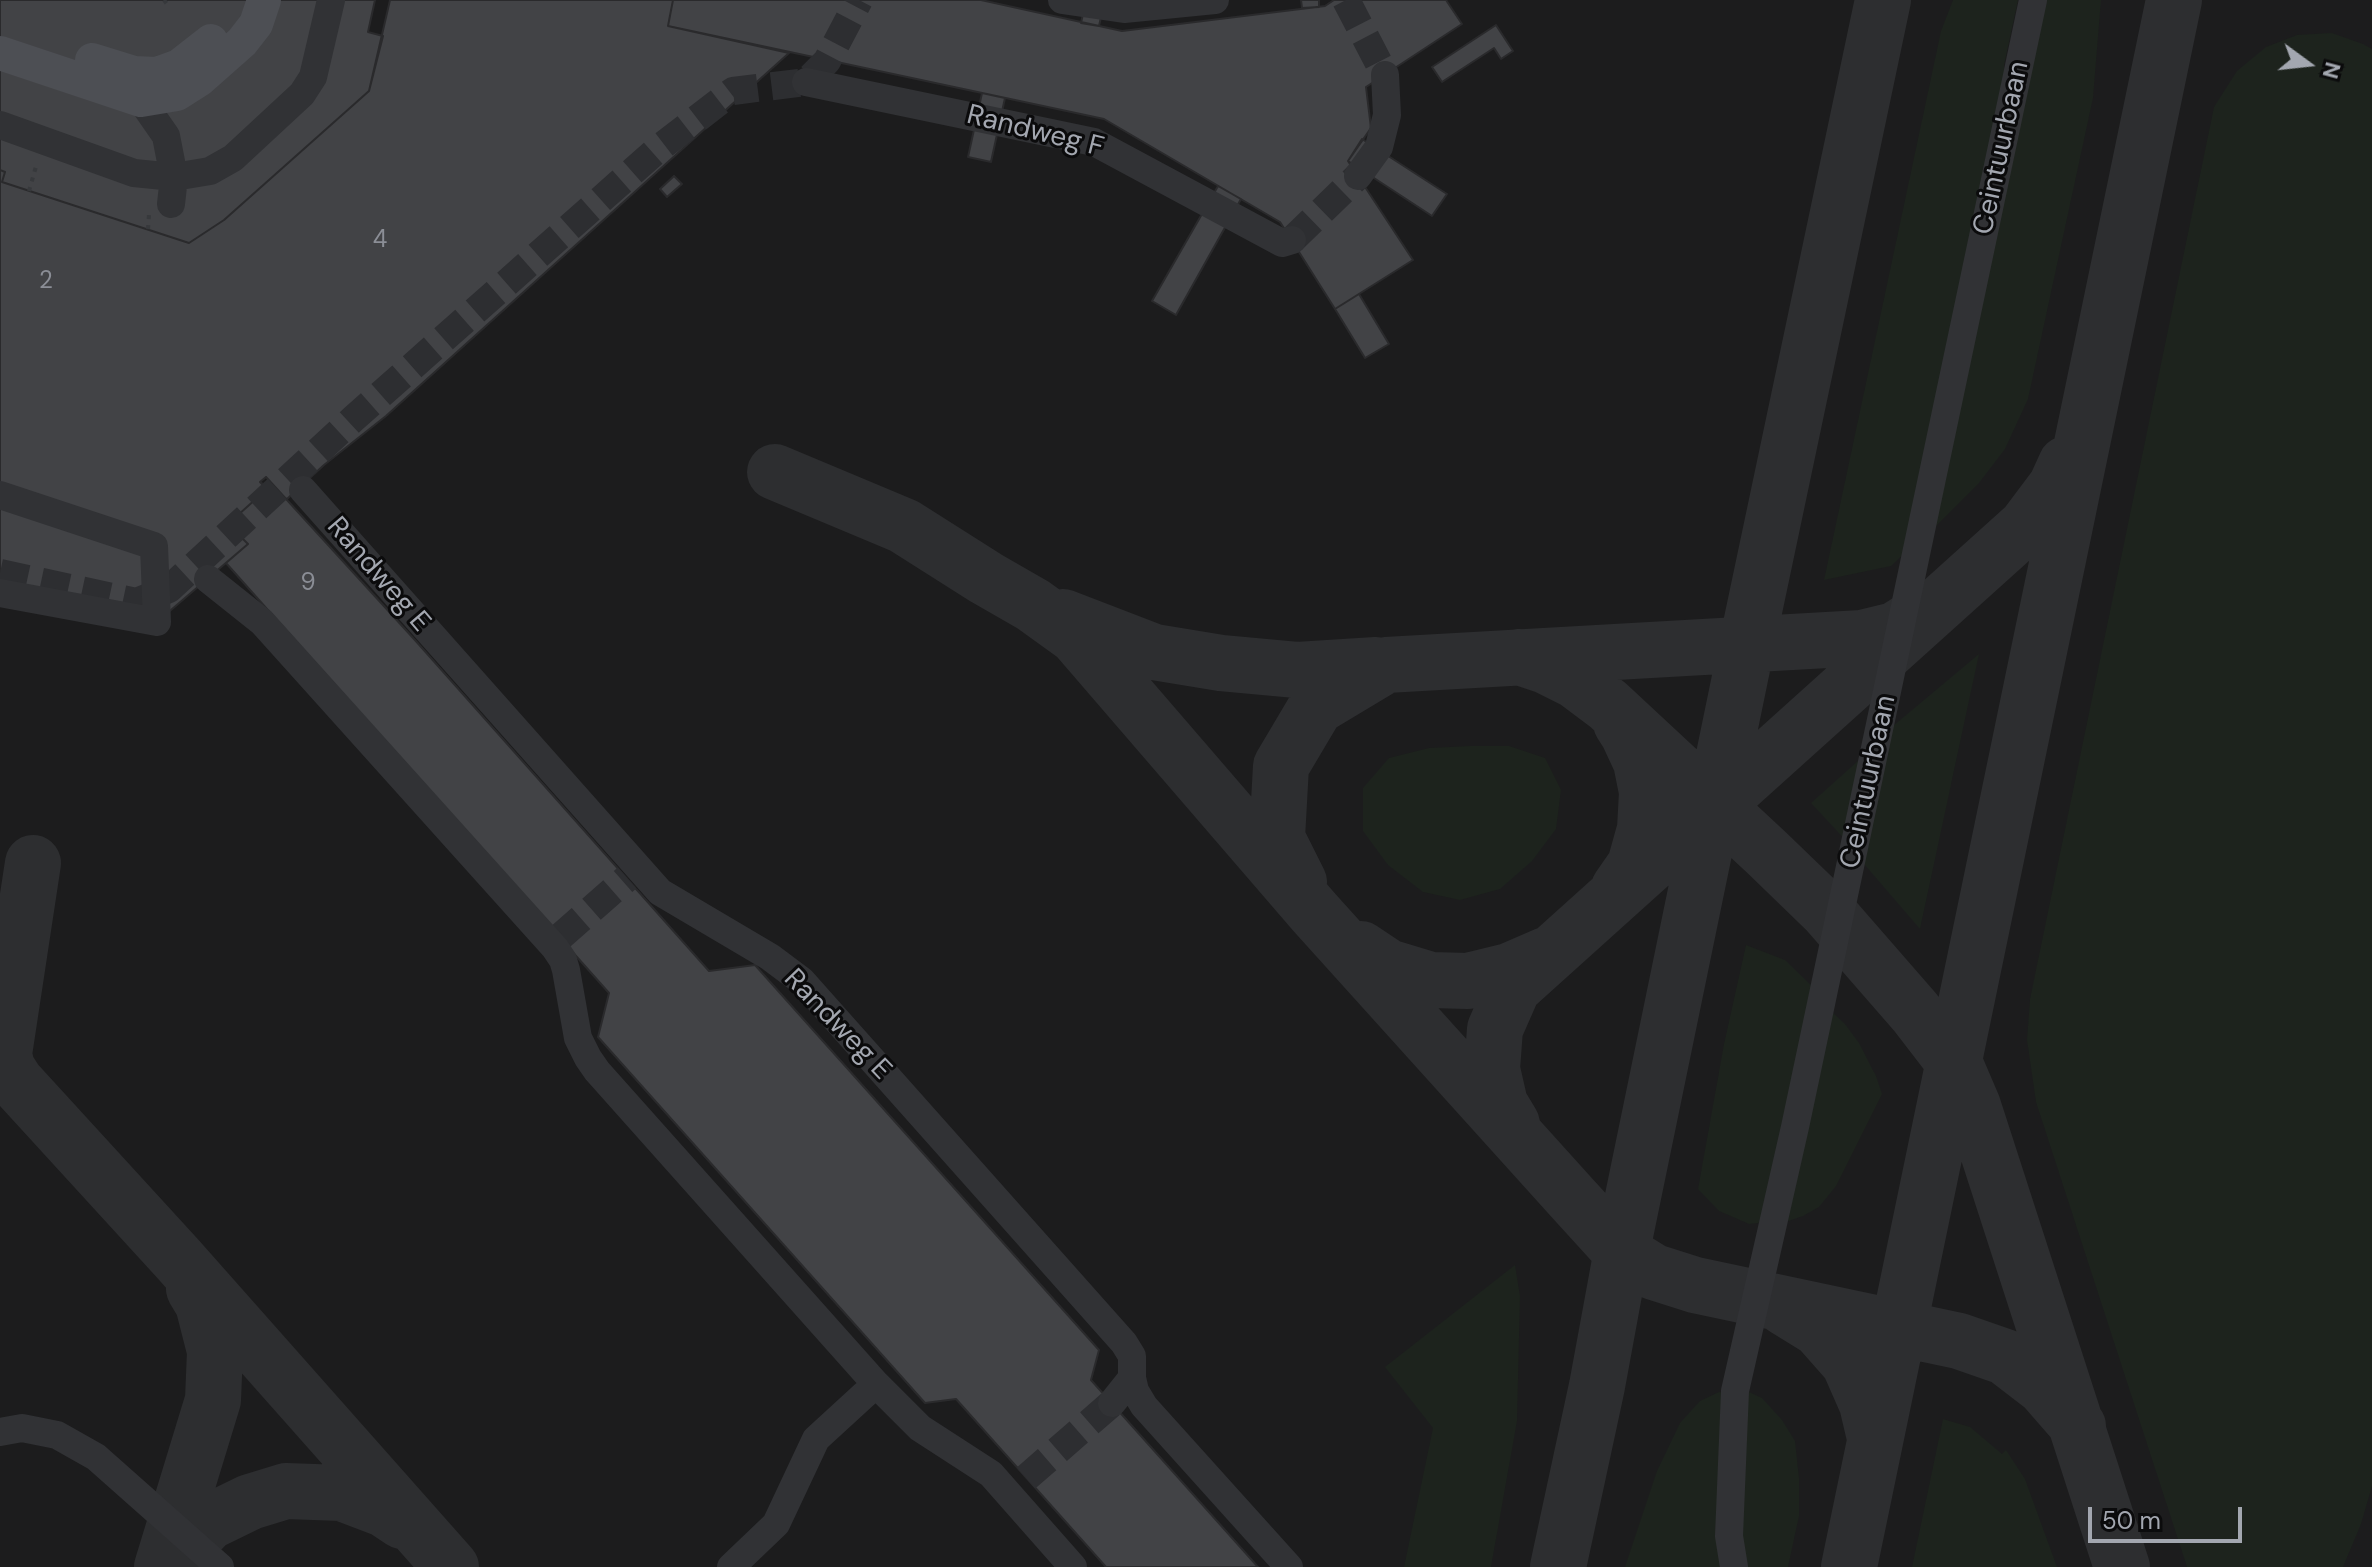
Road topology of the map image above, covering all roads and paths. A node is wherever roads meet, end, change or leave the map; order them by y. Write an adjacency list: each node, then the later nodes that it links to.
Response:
1 (164, 0): 8 (path)
2 (244, 0): 9 (main road)
3 (264, 0): 13 (main road)
4 (331, 0): 20 (street)
5 (1062, 0): 6 (street)
6 (1215, 0)
7 (2033, 0): 36 (street, Ceintuurbaan)
8 (170, 8)
9 (0, 30)
10 (0, 53): 14 (main road)
11 (1385, 75): 18 (street)
12 (806, 82): 21 (street, Randweg F)
13 (177, 94): 14 (main road); 16 (street)
14 (141, 100): 16 (street)
15 (0, 125): 17 (street)
16 (166, 136): 20 (street)
17 (43, 141): 19 (path); 20 (street)
18 (1358, 176)
19 (29, 191)
20 (172, 191)
21 (1292, 240)
22 (303, 490): 26 (street, Randweg E)
23 (0, 495): 25 (street)
24 (208, 579): 27 (street)
25 (0, 593)
26 (1132, 1378): 28 (street); 35 (street, Randweg E)
27 (876, 1384): 31 (street); 33 (street)
28 (1112, 1403)
29 (0, 1432): 32 (street)
30 (1026, 1478): 31 (street)
31 (995, 1479): 34 (street)
32 (220, 1567)
33 (731, 1567)
34 (1073, 1567)
35 (1289, 1567)
36 (1734, 1567)

